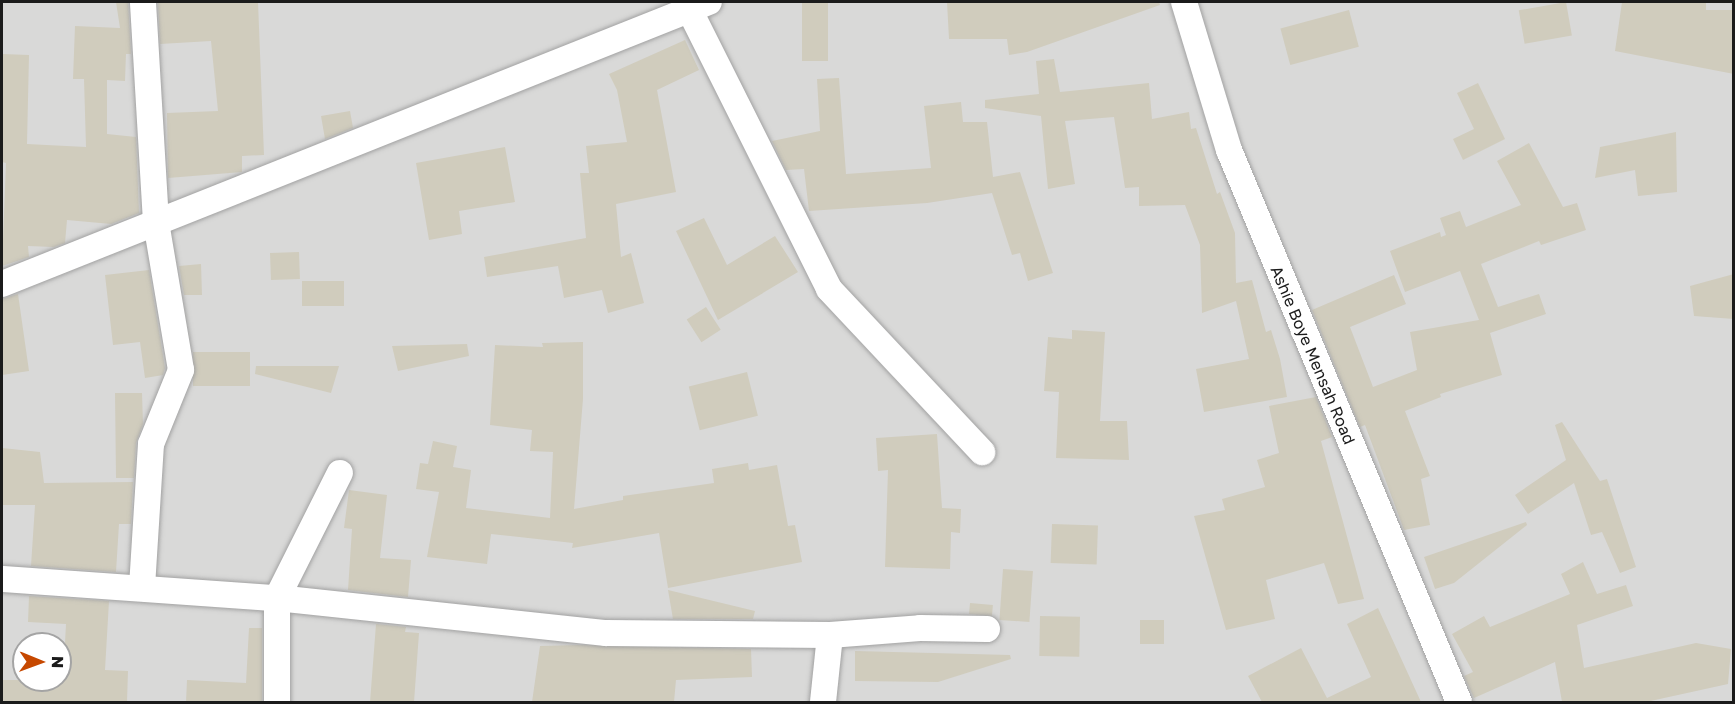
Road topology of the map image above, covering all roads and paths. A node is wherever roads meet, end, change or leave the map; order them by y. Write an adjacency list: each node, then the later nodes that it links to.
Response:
1 (143, 2): 4 (street)
2 (1184, 2): 15 (street, Ashie Boye Mensah Road)
3 (699, 5): 4 (street); 6 (street)
4 (156, 222): 5 (street); 9 (street)
5 (2, 284)
6 (982, 452)
7 (340, 473): 10 (street)
8 (2, 579): 9 (street)
9 (142, 587): 10 (street)
10 (277, 598): 12 (street); 13 (street)
11 (987, 629): 12 (street)
12 (830, 635): 14 (street)
13 (277, 702)
14 (823, 702)
15 (1459, 702)

